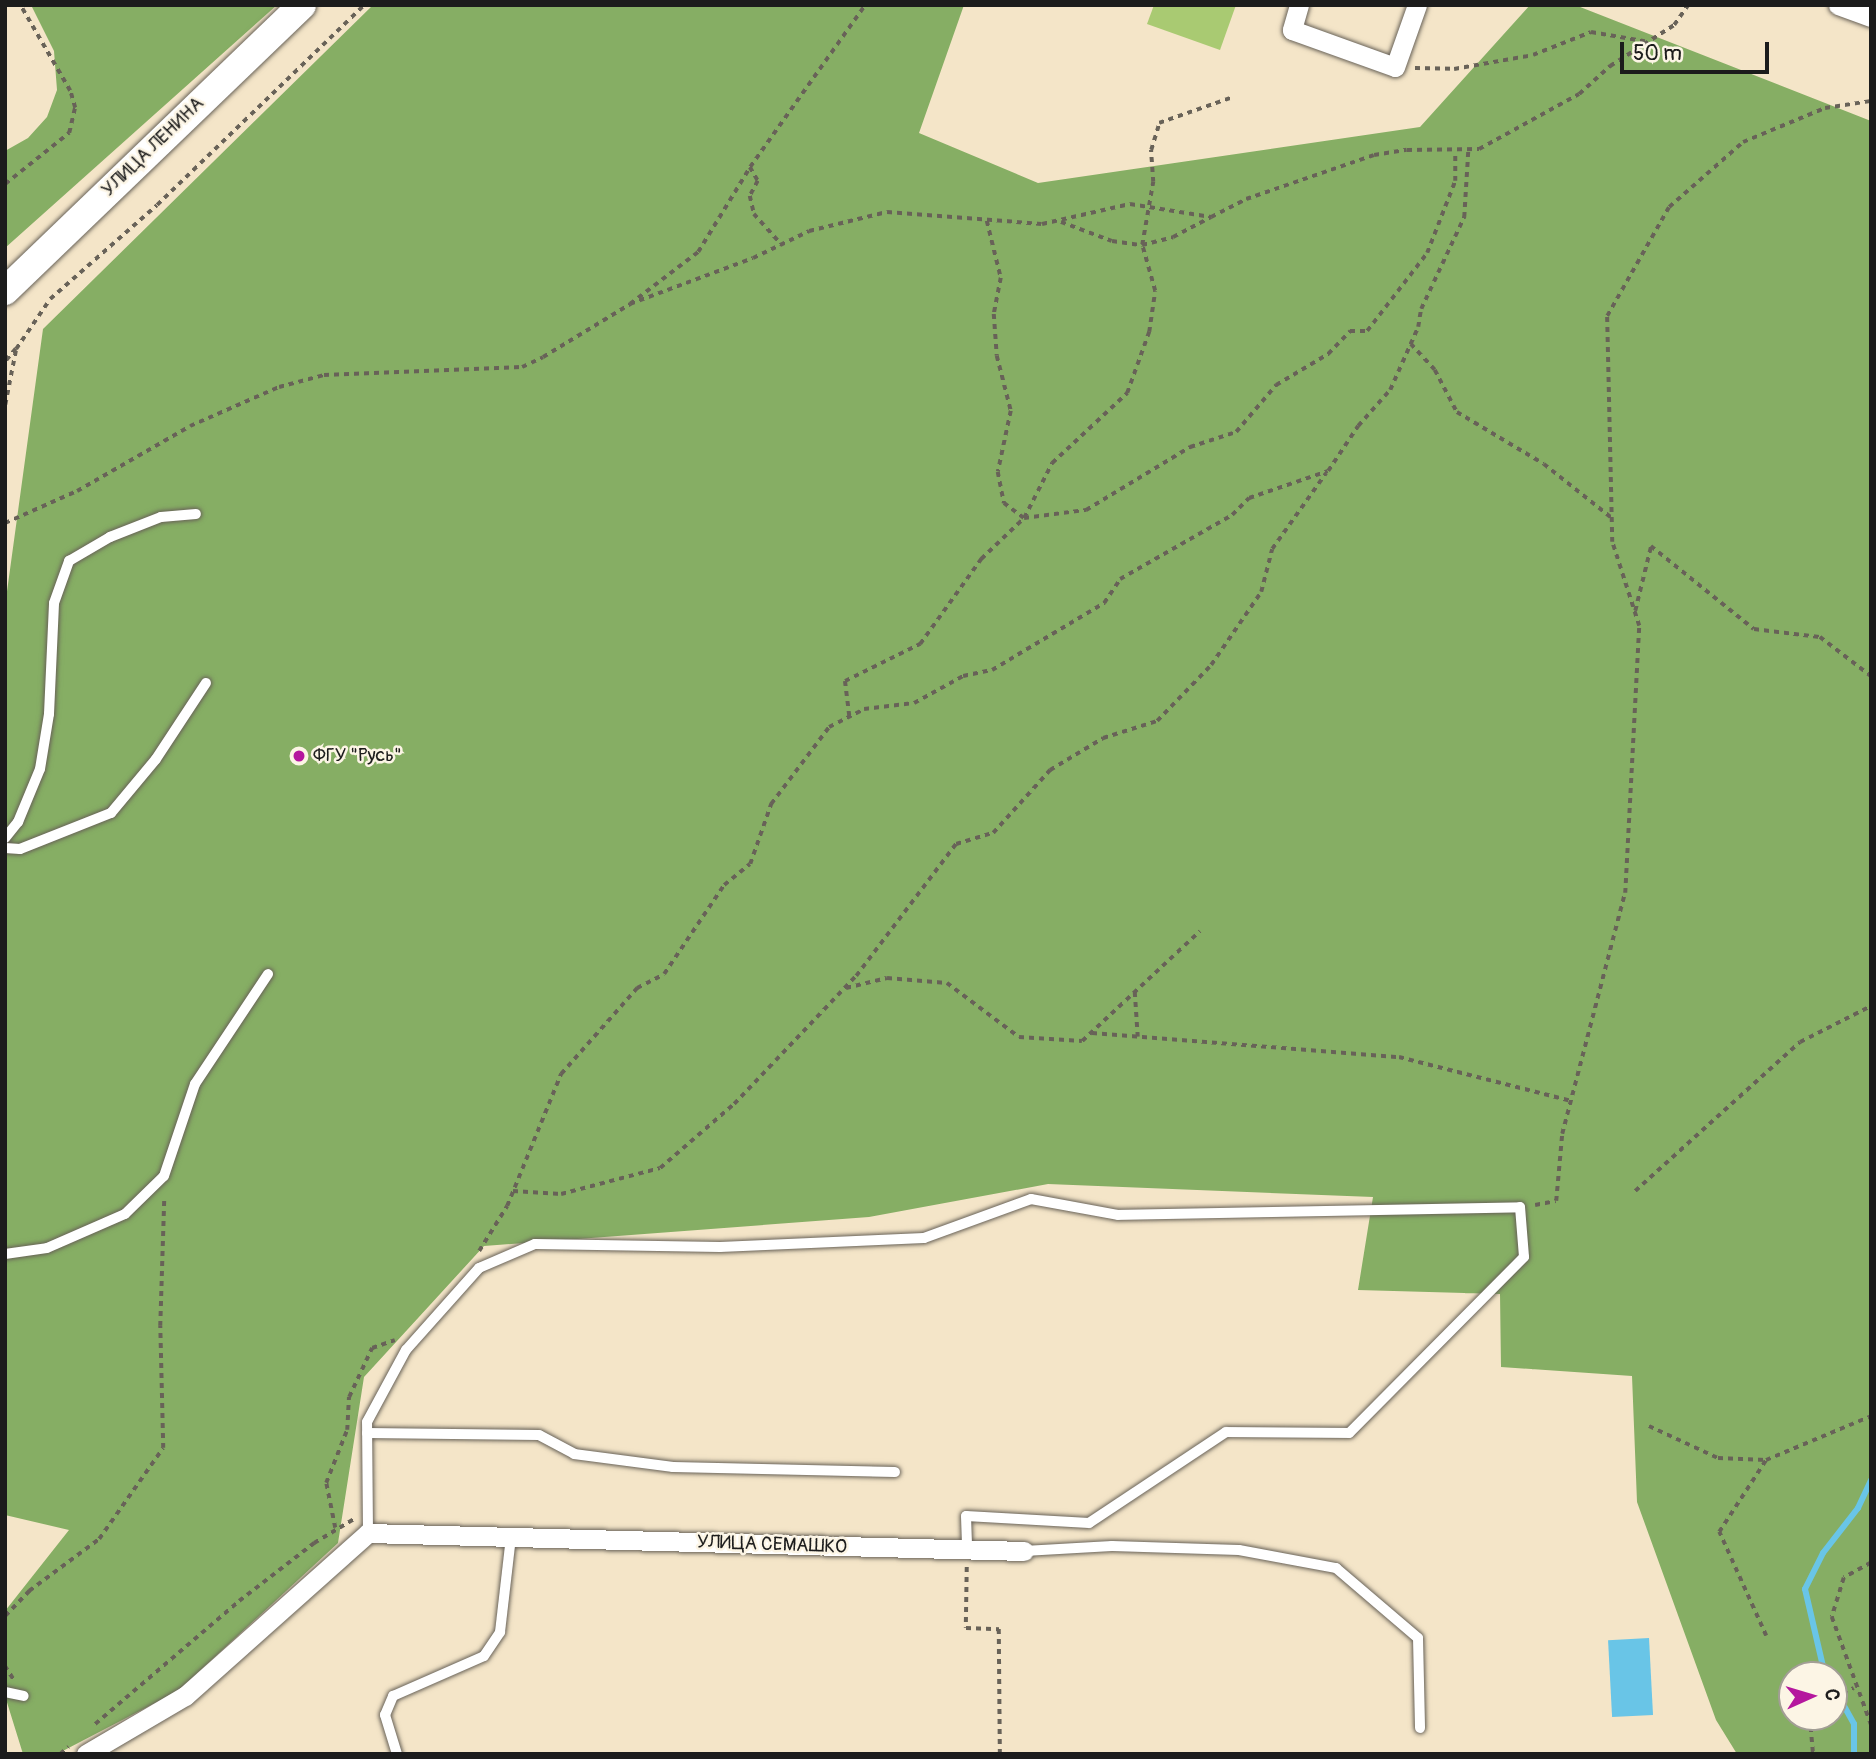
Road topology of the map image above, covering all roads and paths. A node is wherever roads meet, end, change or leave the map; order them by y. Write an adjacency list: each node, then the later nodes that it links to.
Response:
1 (20, 5): 17 (path)
2 (302, 5): 24 (main road, УЛИЦА ЛЕНИНА)
3 (364, 5): 27 (path)
4 (865, 5): 16 (path)
5 (1299, 5): 11 (street)
6 (1417, 5): 11 (street)
7 (1688, 5): 10 (path)
8 (1838, 5): 9 (street)
9 (1871, 17)
10 (1649, 42): 11 (path); 14 (path)
11 (1395, 67)
12 (1233, 97): 18 (path)
13 (1871, 101): 33 (path)
14 (1468, 151): 15 (path); 26 (path)
15 (1455, 152): 19 (path); 32 (path)
16 (750, 167): 22 (path); 25 (path)
17 (5, 184)
18 (1148, 206): 19 (path); 21 (path); 23 (path)
19 (1211, 217): 23 (path)
20 (987, 221): 21 (path); 22 (path); 32 (path)
21 (1059, 222): 23 (path)
22 (782, 245): 25 (path)
23 (1142, 246): 32 (path)
24 (5, 291)
25 (631, 304): 34 (path)
26 (1411, 344): 30 (path); 33 (path)
27 (16, 349): 28 (path); 29 (path)
28 (5, 362)
29 (5, 405)
30 (1328, 471): 38 (path); 43 (path)
31 (196, 514): 39 (lane)
32 (1024, 518): 38 (path)
33 (1612, 518): 35 (path)
34 (5, 523)
35 (1635, 613): 36 (path); 48 (path)
36 (1871, 676)
37 (206, 683): 40 (lane)
38 (849, 716): 50 (path)
39 (5, 838)
40 (5, 848)
41 (1200, 930): 44 (path)
42 (268, 974): 49 (lane)
43 (844, 988): 46 (path); 50 (path)
44 (1135, 992): 46 (path); 47 (path)
45 (1871, 1006): 51 (path)
46 (1091, 1033): 47 (path)
47 (1139, 1037): 48 (path)
48 (1572, 1101): 52 (path)
49 (164, 1176): 53 (lane); 67 (path)
50 (512, 1191): 54 (path)
51 (1635, 1191)
52 (1520, 1208): 58 (lane); 64 (lane)
53 (5, 1254)
54 (474, 1256)
55 (400, 1338): 62 (path)
56 (1871, 1416): 59 (path)
57 (1649, 1426): 59 (path)
58 (367, 1433): 60 (lane); 61 (lane)
59 (1766, 1460): 68 (path)
60 (895, 1472)
61 (367, 1524): 62 (path); 63 (street, УЛИЦА СЕМАШКО); 77 (street)
62 (335, 1528): 75 (path)
63 (511, 1537): 64 (street, УЛИЦА СЕМАШКО); 79 (lane)
64 (967, 1551): 65 (street, УЛИЦА СЕМАШКО); 80 (path)
65 (1024, 1551): 74 (lane, УЛИЦА СЕМАШКО)
66 (1871, 1563): 69 (path)
67 (5, 1616)
68 (1766, 1636)
69 (1855, 1688): 70 (path); 73 (path)
70 (1848, 1691)
71 (5, 1692): 72 (lane)
72 (24, 1696)
73 (1871, 1724)
74 (1420, 1728)
75 (90, 1729)
76 (1811, 1731): 81 (path)
77 (78, 1750): 78 (path)
78 (60, 1754)
79 (397, 1754)
80 (1000, 1754)
81 (1813, 1754)

